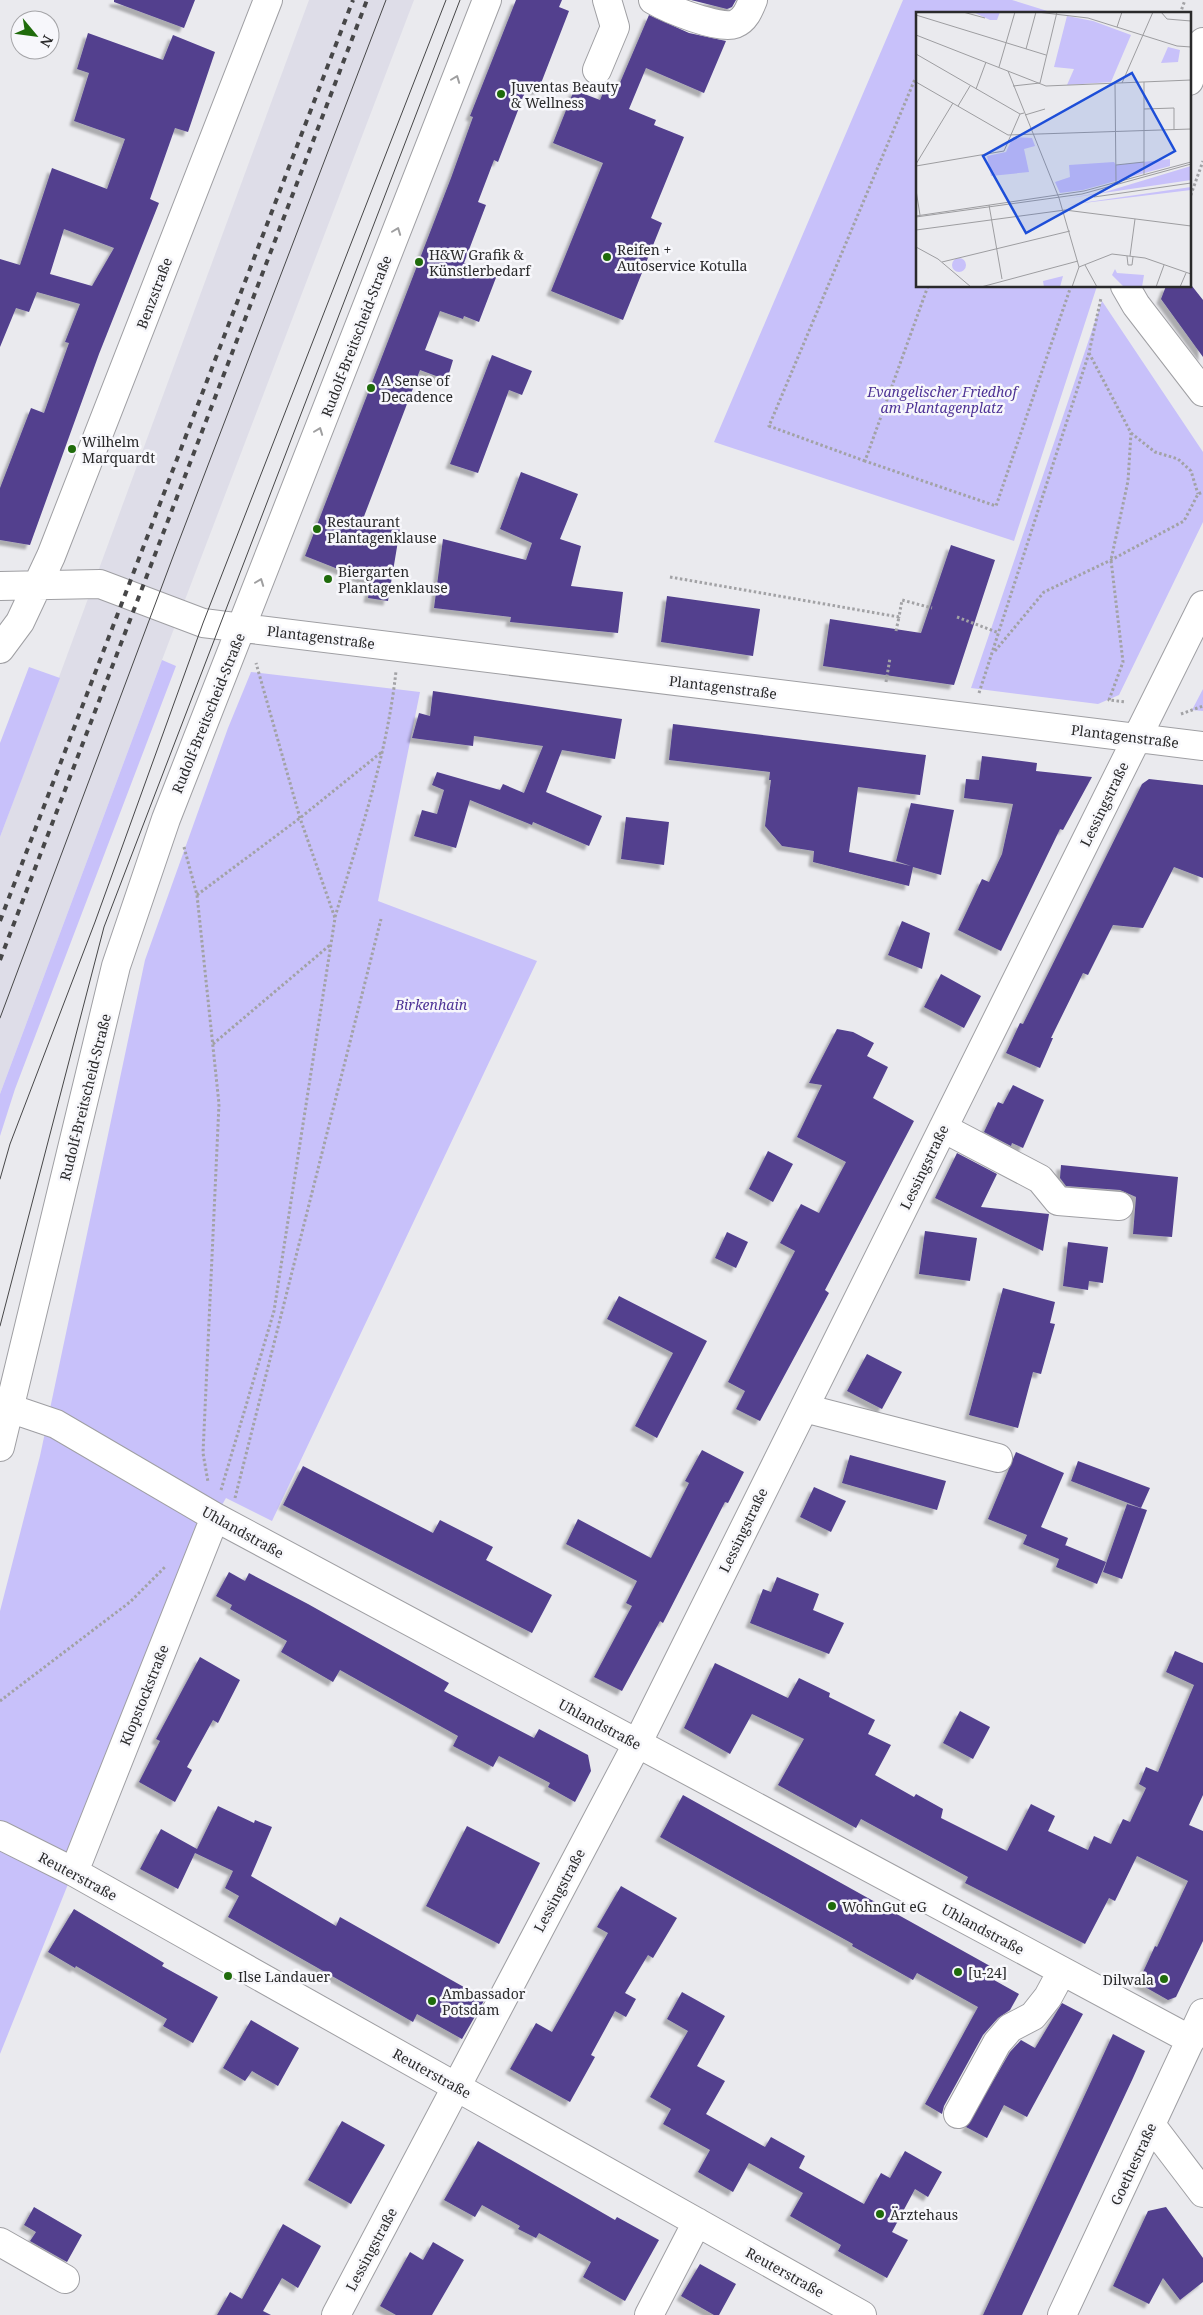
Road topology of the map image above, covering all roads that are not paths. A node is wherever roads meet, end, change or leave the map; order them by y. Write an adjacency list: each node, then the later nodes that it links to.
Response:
1 (268, 0): 11 (street, Benzstraße)
2 (486, 0): 14 (street, Rudolf-Breitscheid-Straße, one-way to 2)
3 (607, 0): 7 (street)
4 (653, 0): 5 (street)
5 (753, 0)
6 (1203, 42): 8 (street)
7 (597, 70)
8 (1190, 78)
9 (1131, 295): 10 (street)
10 (1203, 392)
11 (38, 585): 12 (street, Plantagenstraße); 14 (street, Plantagenstraße); 15 (street, Benzstraße)
12 (0, 586)
13 (1203, 605): 16 (street, Lessingstraße)
14 (242, 628): 16 (street, Plantagenstraße); 20 (street, Rudolf-Breitscheid-Straße)
15 (0, 649)
16 (1137, 738): 17 (street, Plantagenstraße); 18 (street, Lessingstraße)
17 (1203, 746)
18 (943, 1128): 19 (street); 21 (street, Lessingstraße)
19 (1119, 1206)
20 (9, 1408): 22 (street, Rudolf-Breitscheid-Straße); 24 (street, Uhlandstraße)
21 (804, 1408): 23 (street); 25 (street, Lessingstraße)
22 (0, 1447)
23 (998, 1458)
24 (214, 1517): 25 (street, Uhlandstraße); 27 (street, Klopstockstraße)
25 (636, 1744): 28 (street, Uhlandstraße); 31 (street, Lessingstraße)
26 (0, 1835): 27 (street, Reuterstraße)
27 (74, 1872): 31 (street, Reuterstraße)
28 (1062, 1971): 30 (street, Uhlandstraße); 32 (street)
29 (1203, 2013): 30 (street, Goethestraße)
30 (1191, 2040): 33 (street, Goethestraße)
31 (456, 2087): 35 (street, Reuterstraße); 38 (street, Lessingstraße)
32 (958, 2114)
33 (1152, 2126): 34 (street); 41 (street, Goethestraße)
34 (1203, 2193)
35 (697, 2222): 39 (street); 40 (street, Reuterstraße)
36 (0, 2242): 37 (street)
37 (65, 2280)
38 (336, 2315)
39 (649, 2315)
40 (862, 2315)
41 (1062, 2315)

